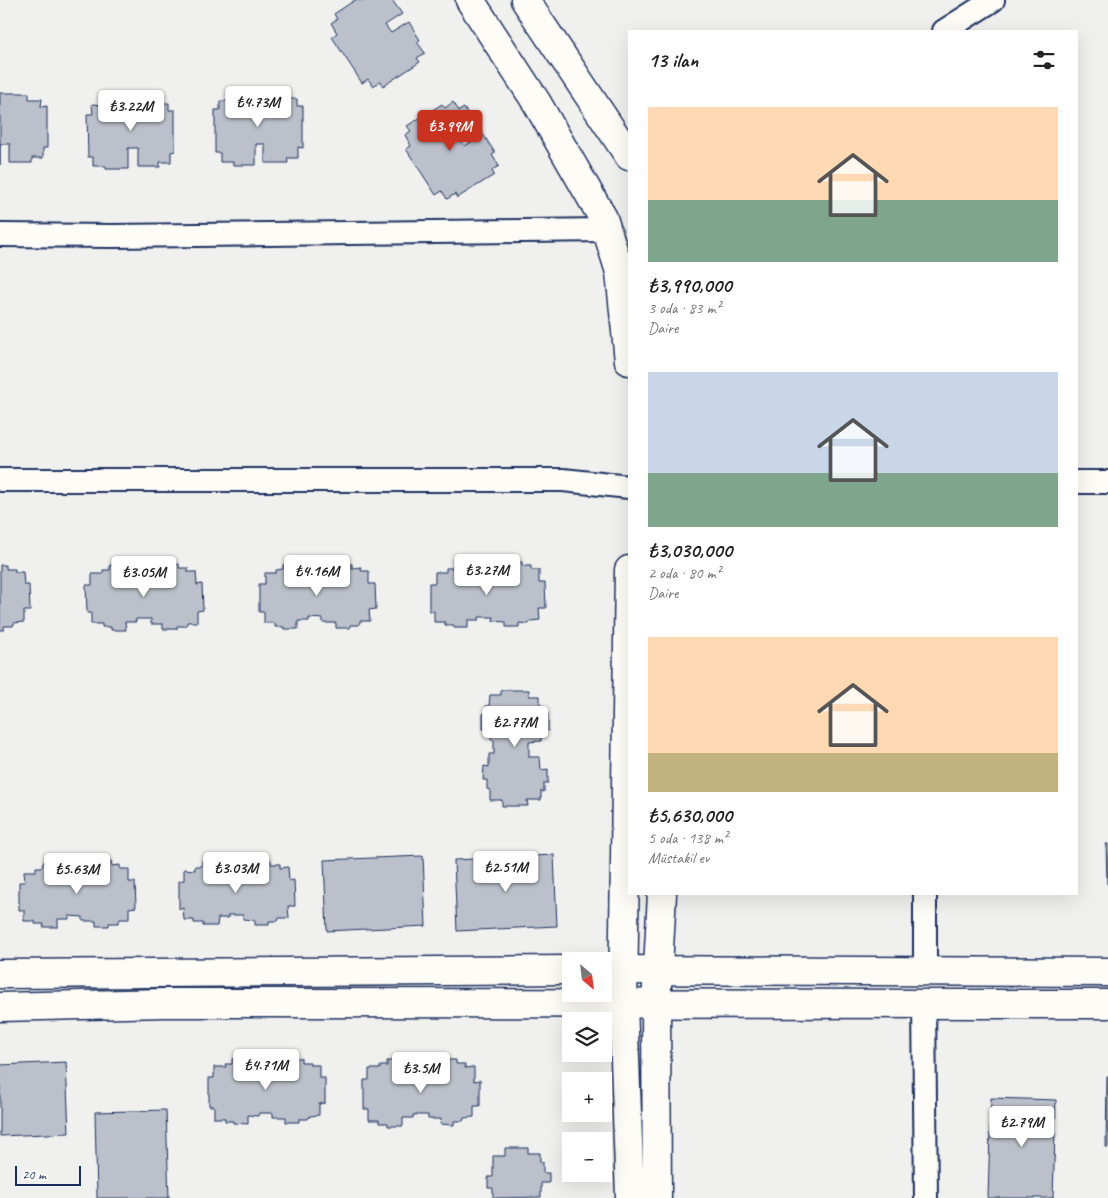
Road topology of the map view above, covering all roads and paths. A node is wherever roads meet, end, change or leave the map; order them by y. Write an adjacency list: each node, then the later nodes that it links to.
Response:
1 (470, 0): 6 (street)
2 (525, 0): 5 (street)
3 (993, 0): 4 (street)
4 (946, 30)
5 (628, 154)
6 (607, 230): 7 (street); 8 (street)
7 (0, 235)
8 (628, 351)
9 (0, 480): 12 (street)
10 (1078, 482): 11 (street)
11 (1108, 482)
12 (628, 487)
13 (628, 597): 16 (street)
14 (662, 895): 17 (street)
15 (925, 895): 19 (street)
16 (614, 969): 17 (street); 22 (street)
17 (659, 969): 19 (street); 23 (street)
18 (562, 970): 21 (street)
19 (925, 971): 20 (street)
20 (1108, 972)
21 (0, 974)
22 (624, 1004): 23 (street); 26 (street); 27 (street)
23 (656, 1004): 24 (street); 28 (street)
24 (924, 1004): 25 (street); 29 (street)
25 (1108, 1004)
26 (0, 1007)
27 (630, 1198)
28 (657, 1198)
29 (926, 1198)

